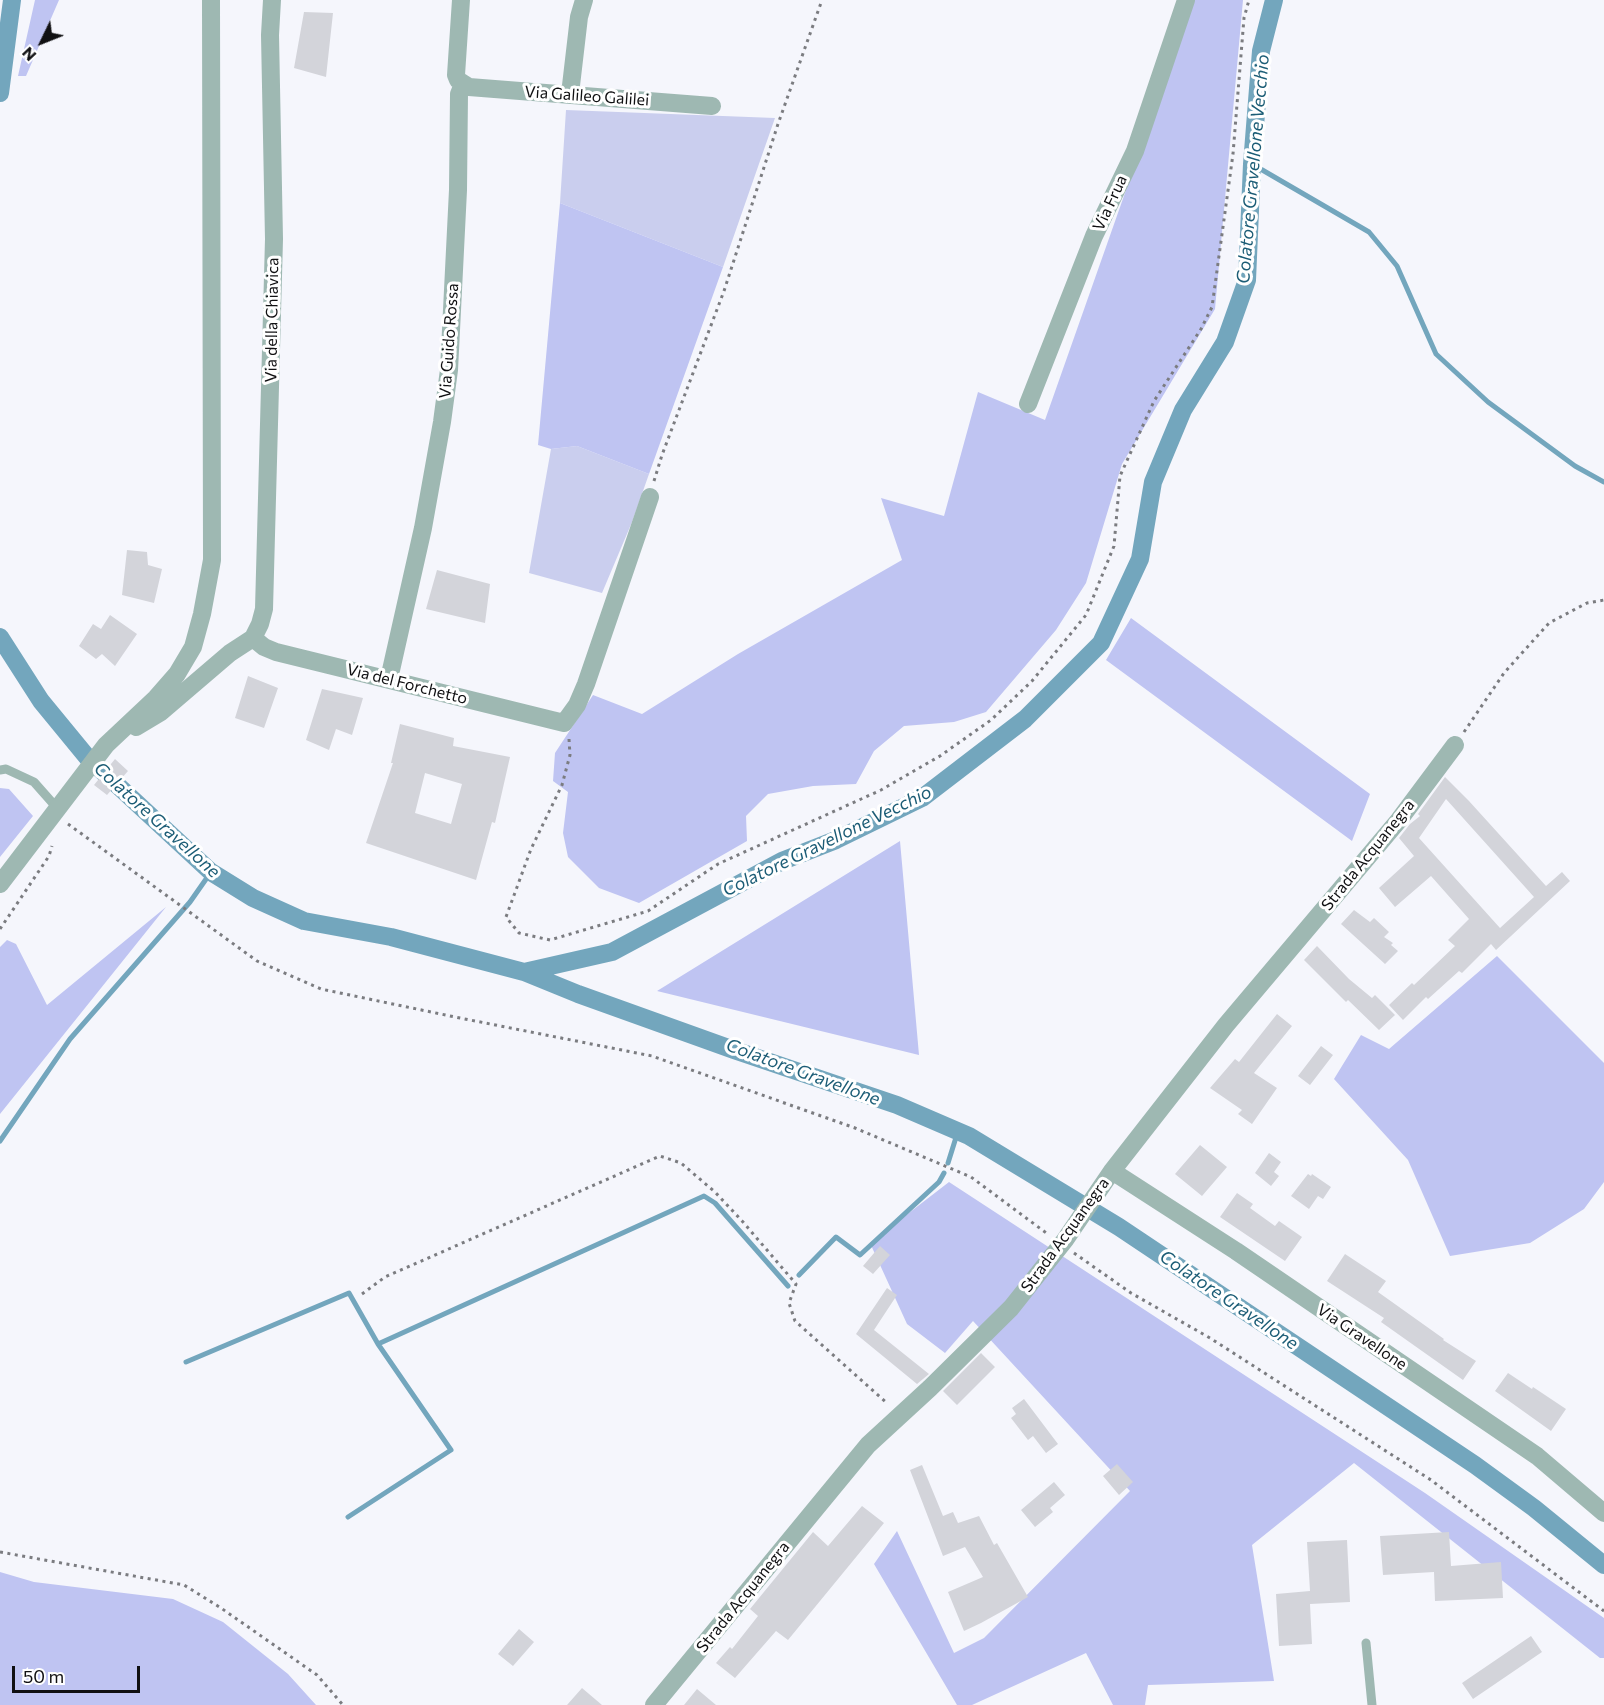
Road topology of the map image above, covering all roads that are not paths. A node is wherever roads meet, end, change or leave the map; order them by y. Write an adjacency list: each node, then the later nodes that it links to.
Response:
1 (211, 0): 13 (street)
2 (272, 0): 11 (street, Via della Chiavica)
3 (460, 0): 6 (street, Via Guido Rossa)
4 (584, 0): 7 (street)
5 (1186, 0): 9 (street, Via Frua)
6 (463, 84): 7 (street, Via Galileo Galilei); 12 (street, Via Guido Rossa)
7 (570, 94): 8 (street, Via Galileo Galilei)
8 (712, 106)
9 (1028, 404)
10 (650, 497): 12 (street, Via del Forchetto)
11 (253, 638): 12 (street, Via del Forchetto); 13 (street)
12 (389, 679)
13 (106, 745): 16 (street)
14 (1455, 745): 18 (street, Strada Acquanegra)
15 (0, 770): 16 (lane)
16 (55, 811): 17 (street)
17 (0, 884)
18 (1112, 1171): 19 (street, Via Gravellone); 21 (street, Strada Acquanegra)
19 (1604, 1513)
20 (1366, 1643): 22 (lane)
21 (654, 1705)
22 (1372, 1705)

